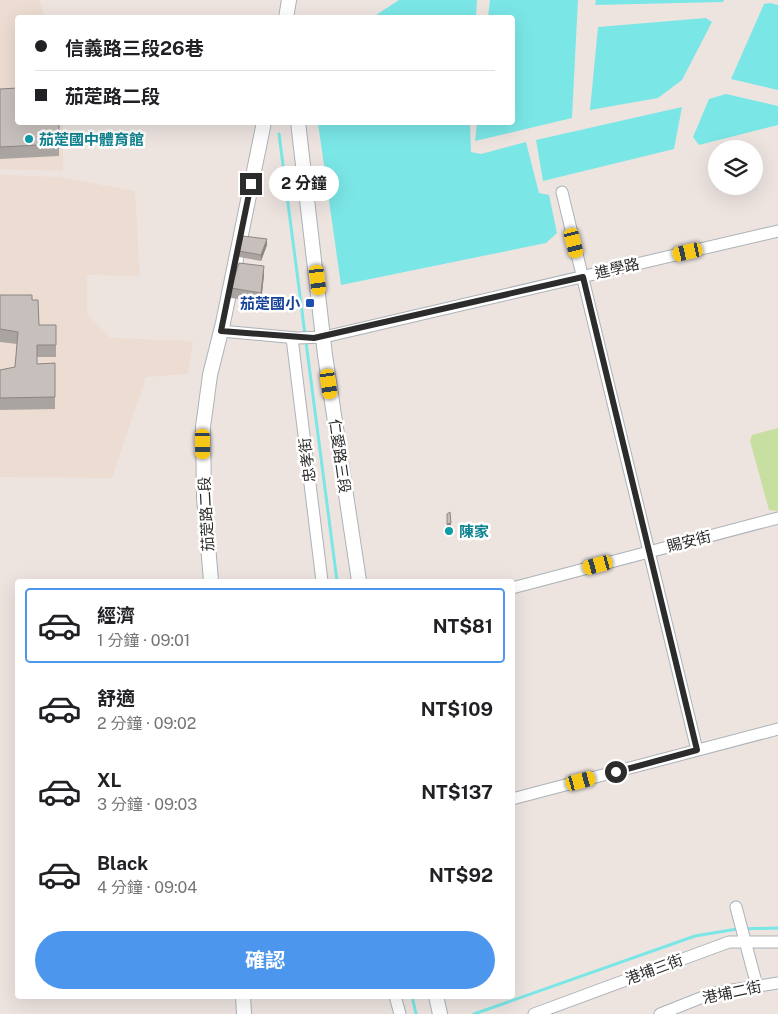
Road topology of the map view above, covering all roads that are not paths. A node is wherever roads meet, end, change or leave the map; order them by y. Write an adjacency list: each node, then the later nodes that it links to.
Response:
1 (289, 0): 2 (street)
2 (286, 15)
3 (263, 125): 8 (street, 茄萣路二段)
4 (298, 125): 10 (street, 仁愛路三段)
5 (562, 192): 7 (street)
6 (778, 231): 7 (street, 進學路)
7 (583, 277): 10 (street, 進學路); 12 (street)
8 (221, 331): 9 (street, 進學路); 13 (street, 茄萣路二段)
9 (295, 338): 10 (street, 進學路); 14 (street, 忠孝街)
10 (319, 338): 15 (street, 仁愛路三段)
11 (778, 518): 12 (street, 賜安街)
12 (649, 551): 16 (street, 賜安街); 18 (street)
13 (211, 579)
14 (322, 579)
15 (359, 579)
16 (515, 587)
17 (778, 729): 18 (street)
18 (697, 750): 19 (street)
19 (515, 798)
20 (736, 907): 21 (street)
21 (744, 942): 22 (street, 港埔三街); 24 (street); 31 (street, 港埔三街)
22 (778, 942)
23 (778, 983): 24 (street, 港埔二街)
24 (757, 986): 32 (street, 港埔二街)
25 (243, 999): 28 (street)
26 (396, 999): 29 (street)
27 (437, 999): 30 (street)
28 (244, 1014)
29 (400, 1014)
30 (440, 1014)
31 (534, 1014)
32 (660, 1014)

